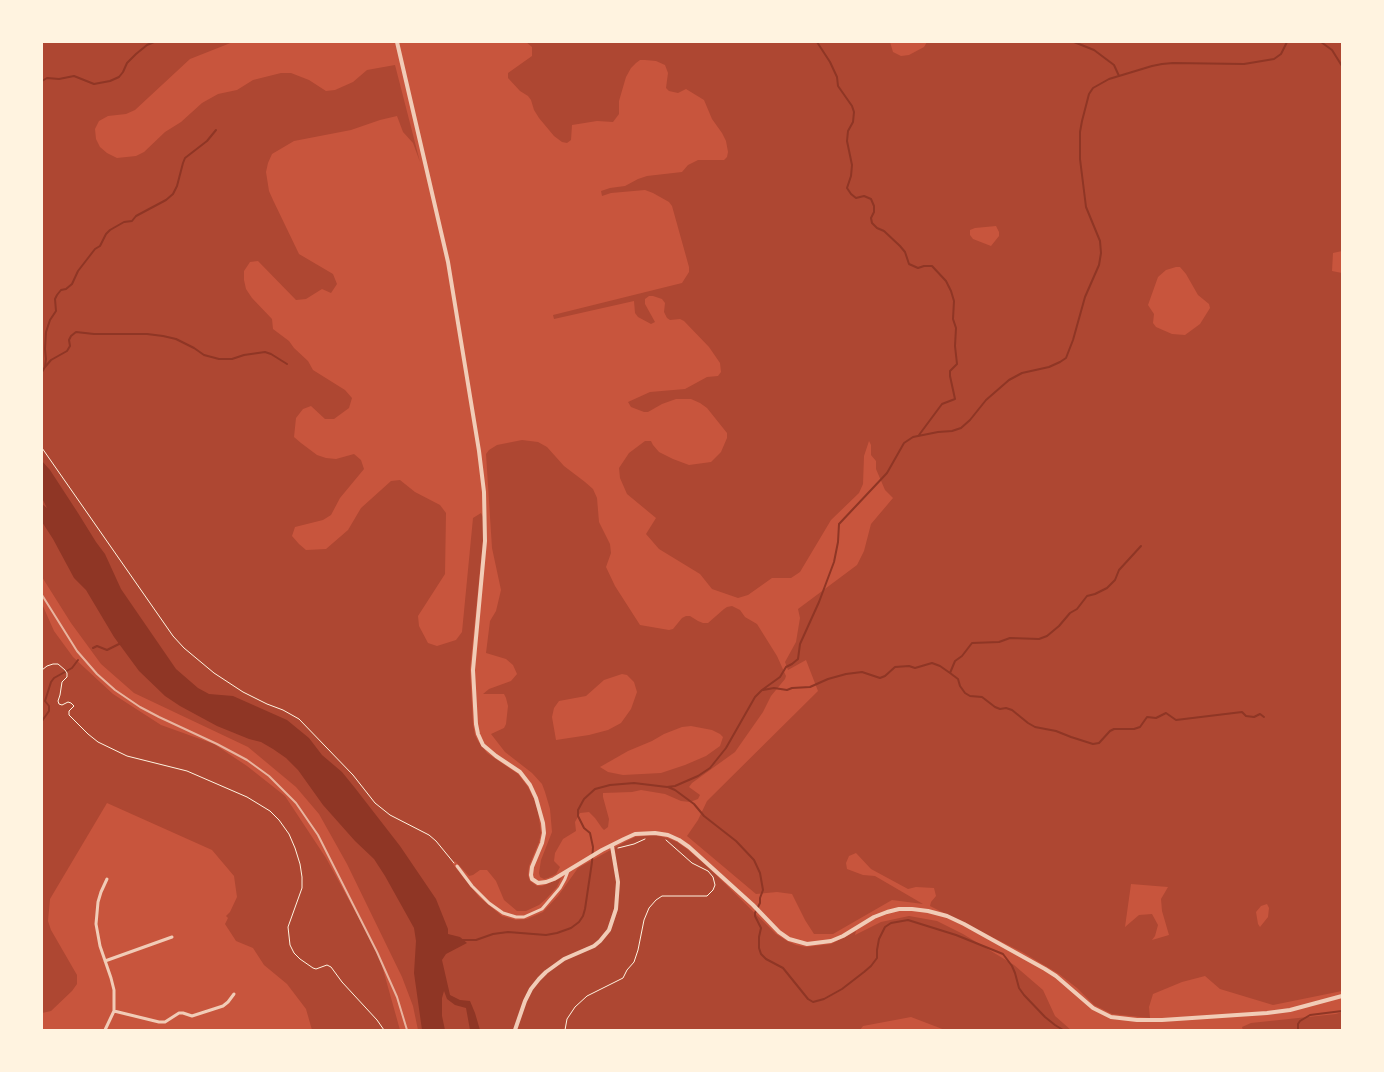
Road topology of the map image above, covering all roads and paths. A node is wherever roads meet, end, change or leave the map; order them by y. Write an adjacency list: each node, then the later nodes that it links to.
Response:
1 (396, 42): 8 (street)
2 (42, 448): 7 (path)
3 (42, 670): 16 (path)
4 (646, 839): 6 (path)
5 (664, 839): 18 (path)
6 (612, 846): 8 (street); 13 (street); 17 (street)
7 (457, 866): 8 (street)
8 (568, 871)
9 (107, 879): 11 (street)
10 (172, 937): 11 (street)
11 (105, 961): 14 (street)
12 (234, 994): 14 (street)
13 (1342, 996)
14 (114, 1011): 15 (street)
15 (105, 1030)
16 (384, 1030)
17 (515, 1030)
18 (565, 1030)

